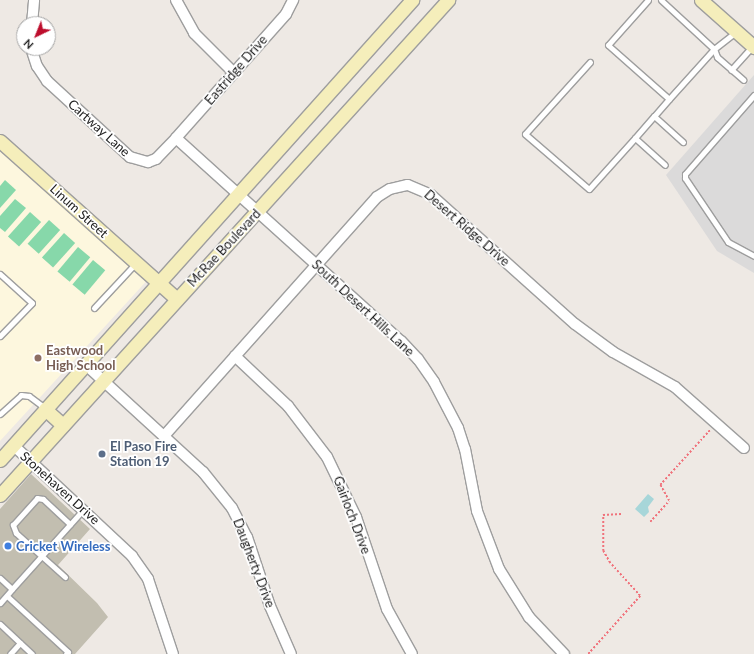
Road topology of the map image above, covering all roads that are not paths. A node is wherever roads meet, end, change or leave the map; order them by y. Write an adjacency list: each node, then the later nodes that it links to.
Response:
1 (34, 0): 9 (street)
2 (176, 0): 16 (street)
3 (293, 0): 16 (street, Eastridge Drive)
4 (412, 0): 26 (main road, McRae Boulevard)
5 (448, 0): 27 (main road, McRae Boulevard)
6 (648, 0): 19 (lane)
7 (661, 0): 12 (lane)
8 (701, 0): 10 (main road)
9 (33, 16)
10 (736, 32): 11 (main road); 12 (lane)
11 (753, 47): 15 (lane)
12 (714, 49): 15 (lane); 19 (lane)
13 (34, 56): 21 (street, Cartway Lane)
14 (590, 62): 22 (lane)
15 (731, 70): 17 (lane)
16 (234, 73): 21 (street, Eastridge Drive)
17 (743, 80)
18 (754, 95): 28 (lane)
19 (669, 99): 20 (lane)
20 (654, 116): 22 (lane); 24 (lane)
21 (176, 138): 26 (street)
22 (635, 138): 25 (lane)
23 (0, 140): 29 (main road, Linum Street)
24 (683, 142)
25 (665, 165)
26 (237, 193): 27 (street, South Desert Hills Lane); 32 (main road, McRae Boulevard)
27 (258, 212): 30 (street, South Desert Hills Lane); 33 (main road, McRae Boulevard)
28 (754, 256)
29 (136, 262): 32 (main road, Linum Street); 34 (lane)
30 (316, 264): 36 (street, Desert Ridge Drive); 44 (street, Desert Ridge Drive); 64 (street, South Desert Hills Lane)
31 (0, 274): 35 (lane)
32 (158, 281): 33 (main road, Linum Street); 37 (main road, McRae Boulevard)
33 (177, 299): 38 (main road, McRae Boulevard)
34 (94, 308)
35 (0, 336)
36 (235, 356): 42 (street, Desert Ridge Drive); 63 (street, Gairloch Drive)
37 (85, 364): 38 (street, Daugherty Drive); 39 (main road, McRae Boulevard)
38 (103, 381): 41 (main road, McRae Boulevard); 42 (street, Daugherty Drive)
39 (45, 409): 40 (lane); 41 (main road); 43 (main road, McRae Boulevard)
40 (0, 414)
41 (63, 425): 46 (main road, McRae Boulevard)
42 (164, 436): 62 (street, Daugherty Drive)
43 (13, 445): 45 (main road, McRae Boulevard); 46 (street, Stonehaven Drive)
44 (744, 448)
45 (0, 460)
46 (31, 461): 47 (main road, McRae Boulevard); 48 (street, Stonehaven Drive)
47 (0, 495)
48 (84, 510): 49 (lane); 61 (street, Stonehaven Drive)
49 (70, 524): 50 (lane); 50 (lane)
50 (42, 556): 52 (lane); 53 (lane)
51 (0, 578): 53 (lane)
52 (65, 578)
53 (12, 589): 54 (lane)
54 (7, 596): 55 (lane); 60 (lane)
55 (0, 603)
56 (0, 624): 57 (lane)
57 (20, 643): 58 (lane); 59 (lane)
58 (10, 654)
59 (32, 654)
60 (66, 654)
61 (173, 654)
62 (290, 654)
63 (412, 654)
64 (564, 654)

